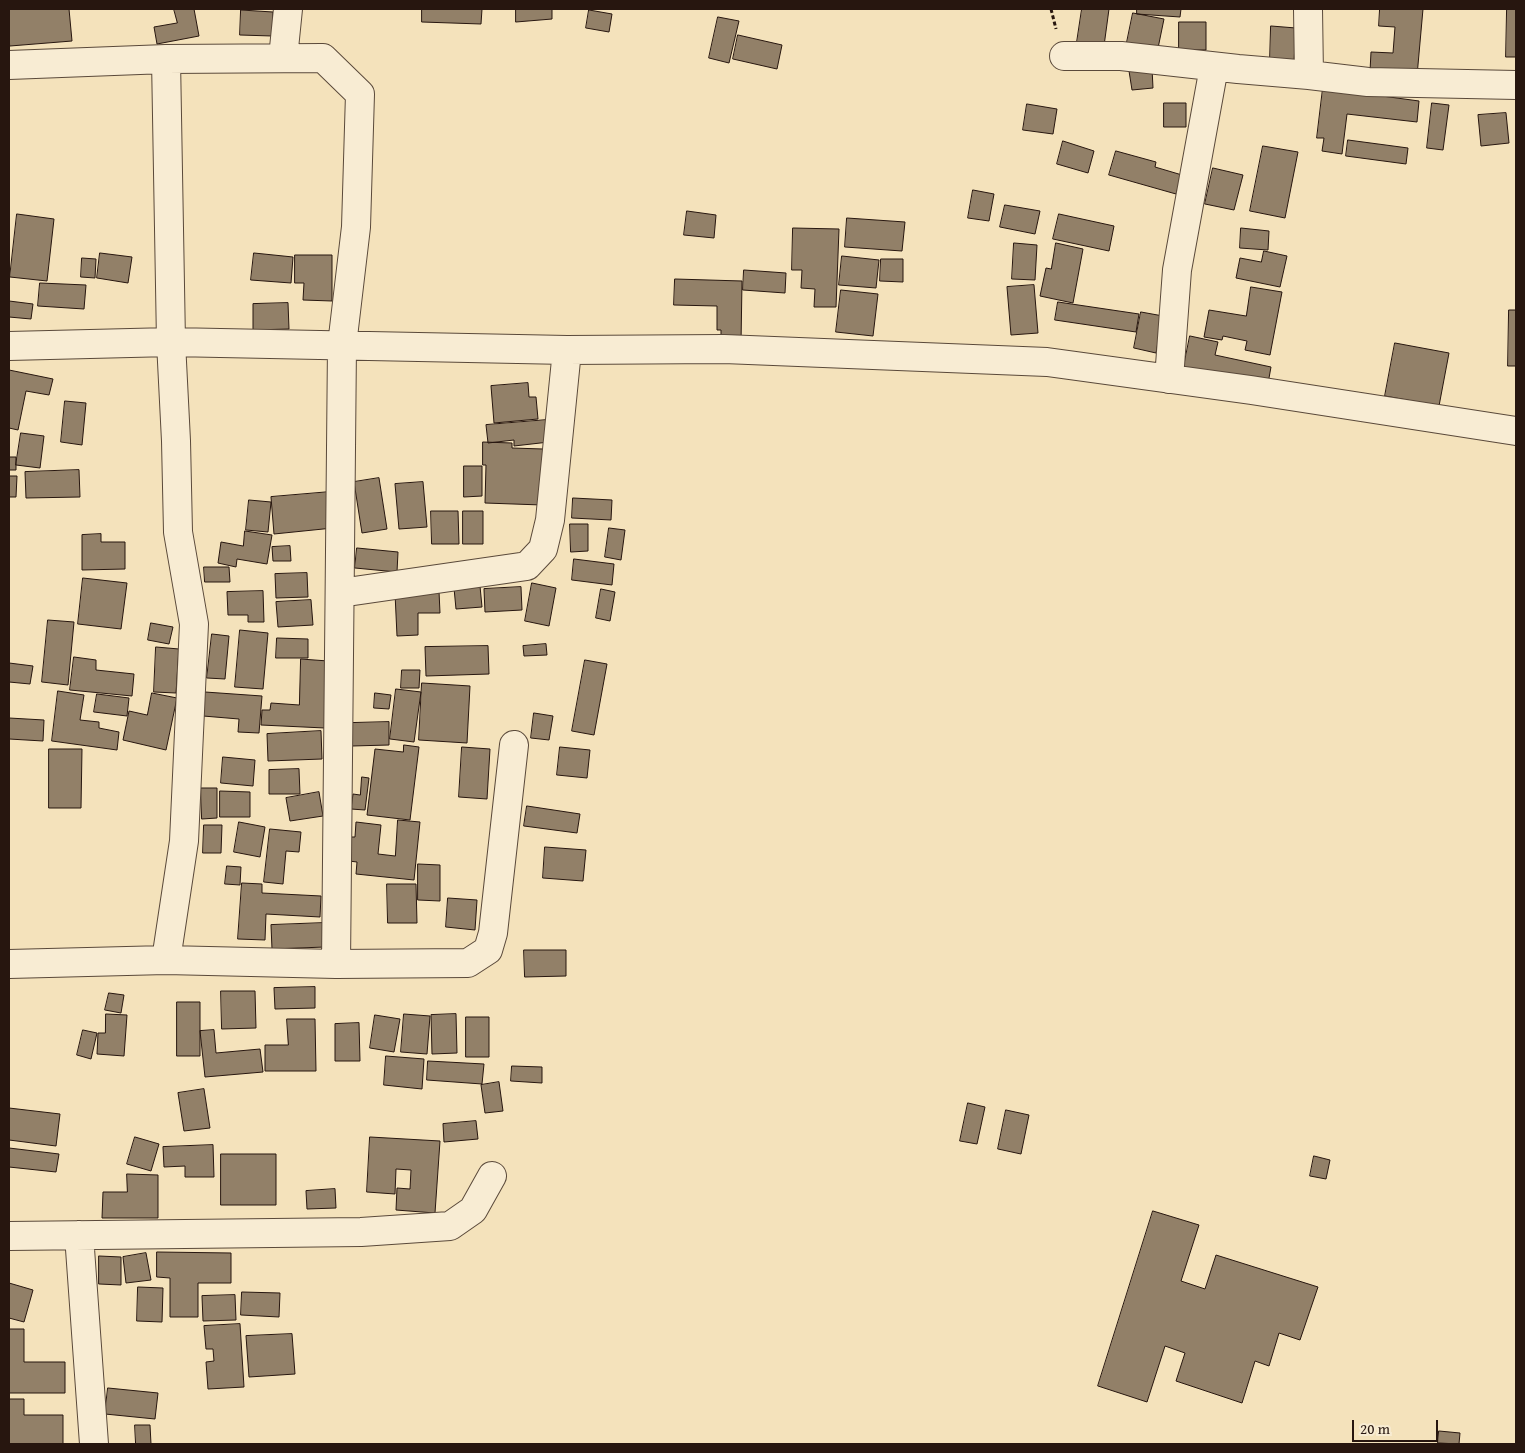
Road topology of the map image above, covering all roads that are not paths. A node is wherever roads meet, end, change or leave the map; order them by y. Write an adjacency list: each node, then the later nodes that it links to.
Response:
1 (288, 9): 4 (street)
2 (1308, 9): 8 (street)
3 (1064, 56): 7 (street)
4 (283, 58): 5 (street); 12 (street)
5 (166, 59): 6 (street); 10 (street)
6 (9, 65)
7 (1214, 67): 8 (street); 14 (street)
8 (1309, 75): 9 (street)
9 (1516, 85)
10 (171, 342): 11 (street); 12 (street); 18 (street)
11 (9, 346)
12 (342, 346): 13 (street); 16 (street)
13 (567, 350): 14 (street); 16 (street)
14 (1169, 378): 15 (street)
15 (1516, 431)
16 (340, 593): 20 (street)
17 (514, 745): 20 (street)
18 (166, 960): 19 (street); 20 (street)
19 (9, 964)
20 (336, 964)
21 (492, 1176): 22 (street)
22 (79, 1235): 23 (street); 24 (street)
23 (9, 1236)
24 (94, 1444)

